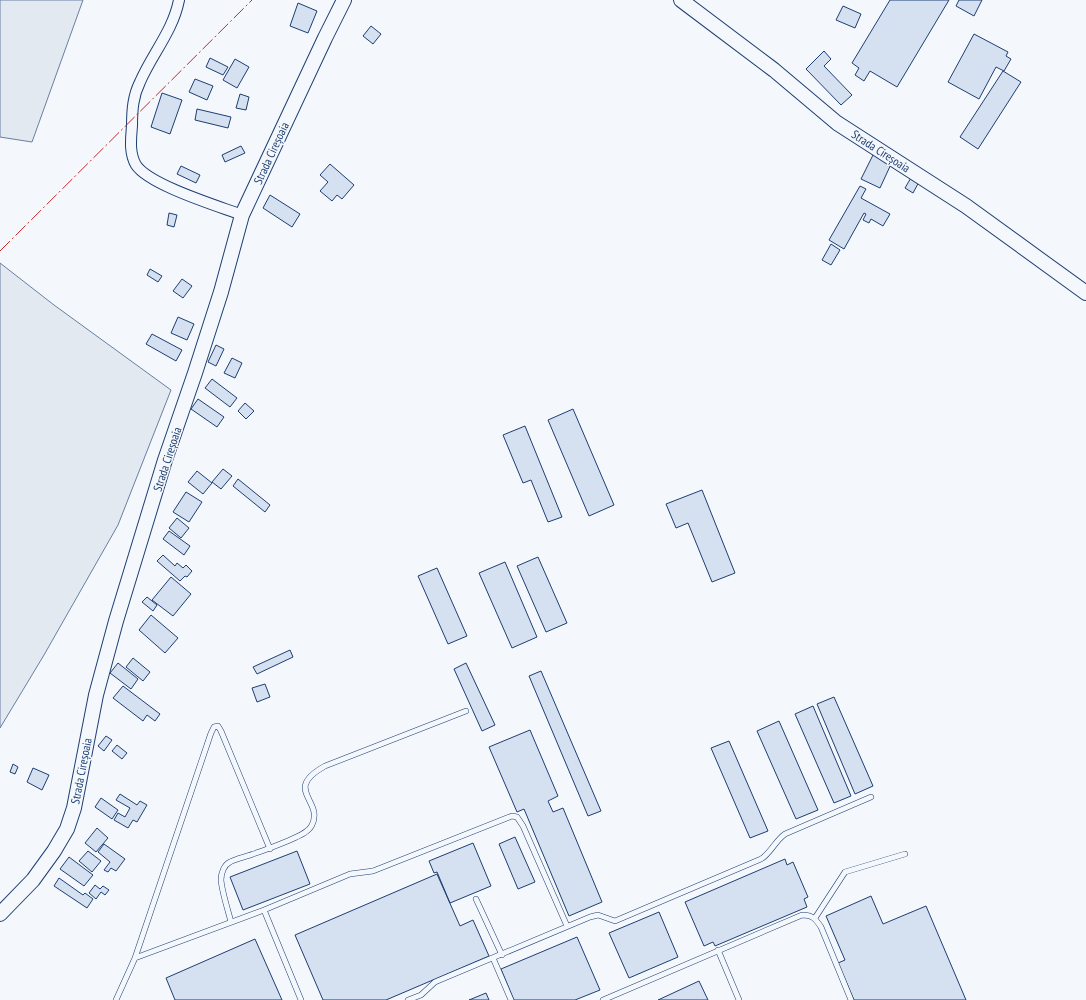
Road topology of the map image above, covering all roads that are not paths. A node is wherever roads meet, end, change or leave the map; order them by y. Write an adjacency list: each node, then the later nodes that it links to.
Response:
1 (179, 0): 4 (street)
2 (344, 0): 4 (street, Strada Cireșoaia)
3 (681, 0): 5 (street, Strada Cireșoaia)
4 (242, 215): 12 (street, Strada Cireșoaia)
5 (1086, 293)
6 (466, 711): 8 (lane)
7 (872, 797): 15 (lane)
8 (270, 849): 14 (lane); 18 (lane)
9 (905, 854): 13 (lane)
10 (476, 899): 17 (lane)
11 (264, 910): 14 (lane); 15 (lane); 21 (lane)
12 (0, 914)
13 (815, 918): 16 (lane); 26 (lane)
14 (231, 922): 18 (lane)
15 (567, 926): 17 (lane)
16 (718, 950): 24 (lane); 25 (lane)
17 (502, 955): 19 (lane)
18 (135, 958): 20 (lane)
19 (493, 958): 22 (lane); 23 (lane)
20 (117, 999)
21 (301, 1000)
22 (408, 1000)
23 (511, 1000)
24 (603, 1000)
25 (739, 1000)
26 (851, 1000)

